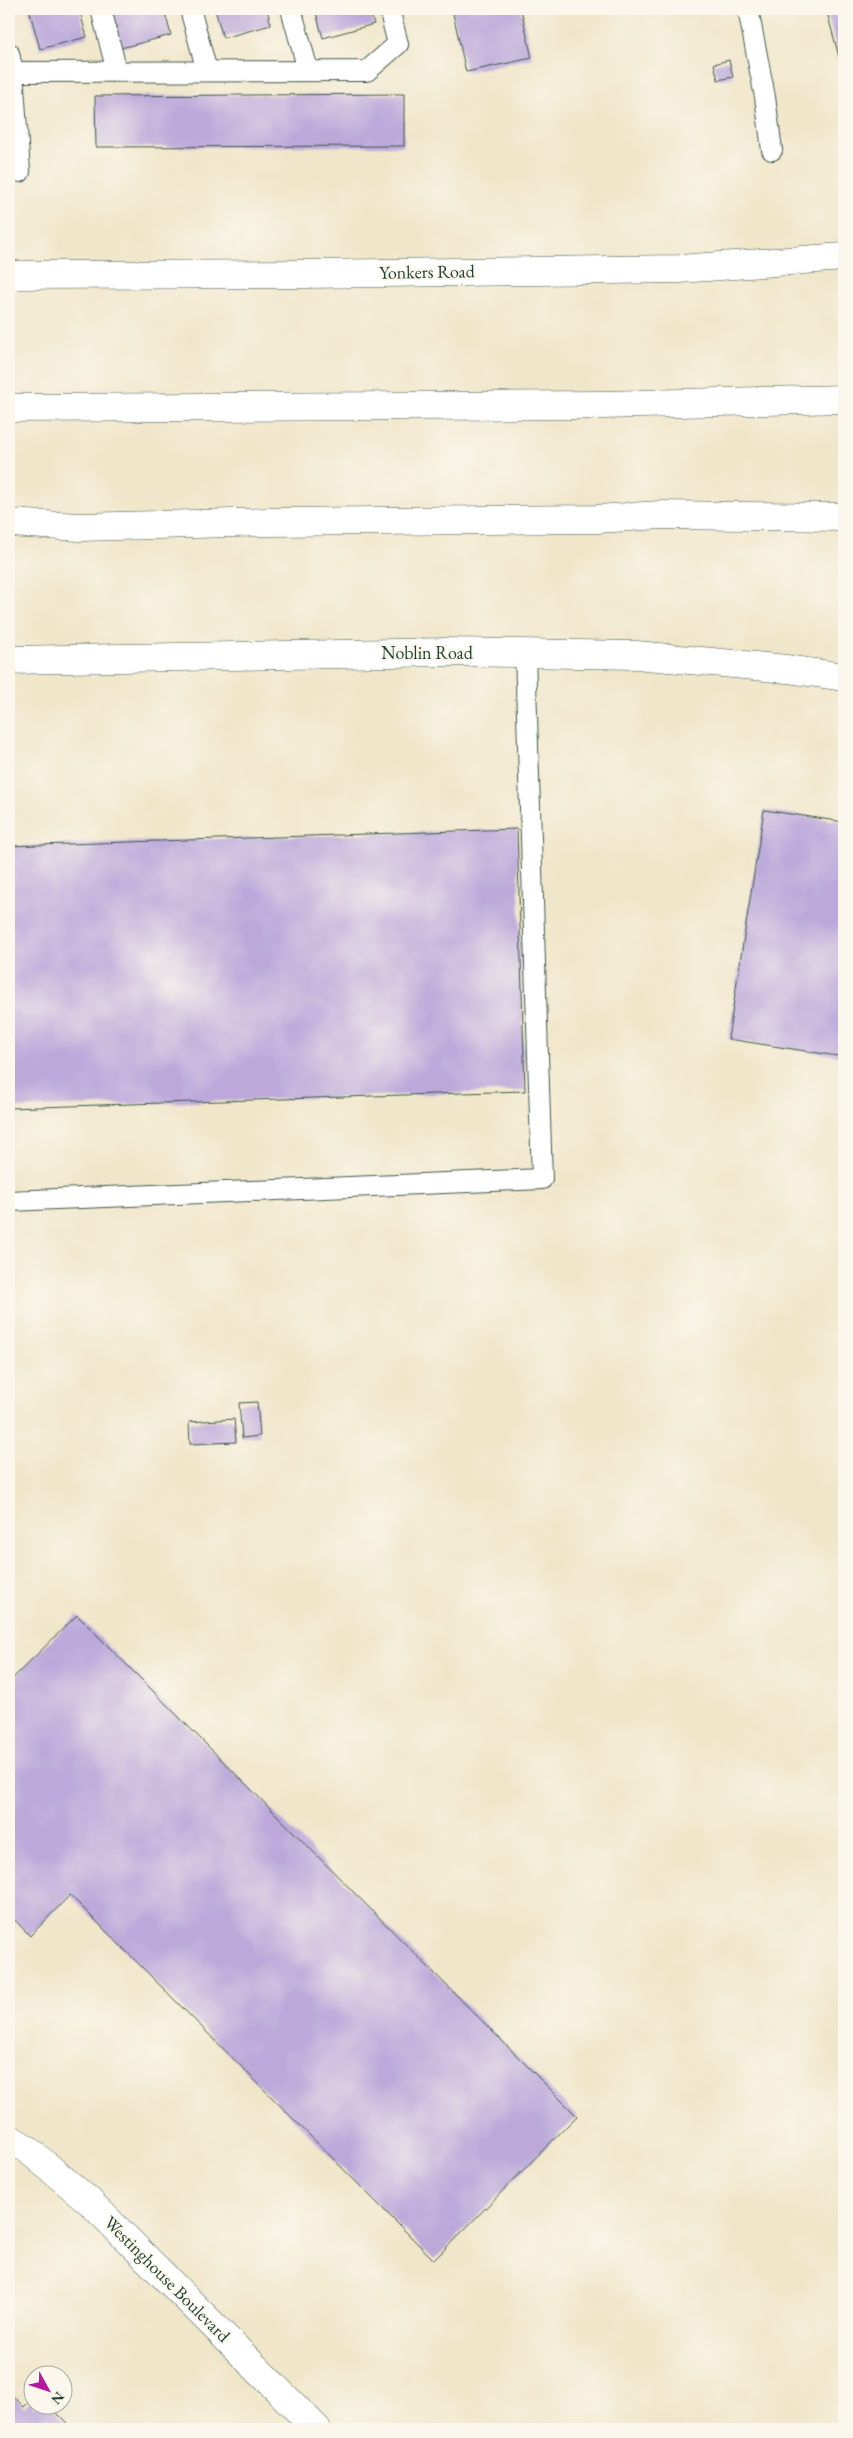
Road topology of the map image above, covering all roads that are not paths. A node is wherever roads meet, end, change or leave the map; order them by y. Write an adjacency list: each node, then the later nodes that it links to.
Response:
1 (100, 9): 10 (lane)
2 (190, 9): 8 (lane)
3 (291, 9): 7 (lane)
4 (389, 9): 7 (lane)
5 (748, 9): 11 (lane)
6 (9, 53): 9 (lane)
7 (308, 70): 8 (lane)
8 (207, 71): 10 (lane)
9 (14, 72): 10 (lane); 12 (lane)
10 (117, 72)
11 (772, 150)
12 (20, 172)
13 (844, 257): 14 (main road, Yonkers Road)
14 (9, 275)
15 (844, 399): 17 (main road)
16 (9, 402): 17 (main road)
17 (47, 407): 18 (main road)
18 (9, 408)
19 (844, 517): 21 (main road)
20 (9, 523): 21 (main road)
21 (80, 526): 22 (main road)
22 (9, 535)
23 (525, 653): 24 (main road, Noblin Road); 25 (main road, Noblin Road); 26 (lane)
24 (9, 660)
25 (844, 676)
26 (9, 1202)
27 (9, 2138): 28 (main road, Westinghouse Boulevard)
28 (317, 2429)

